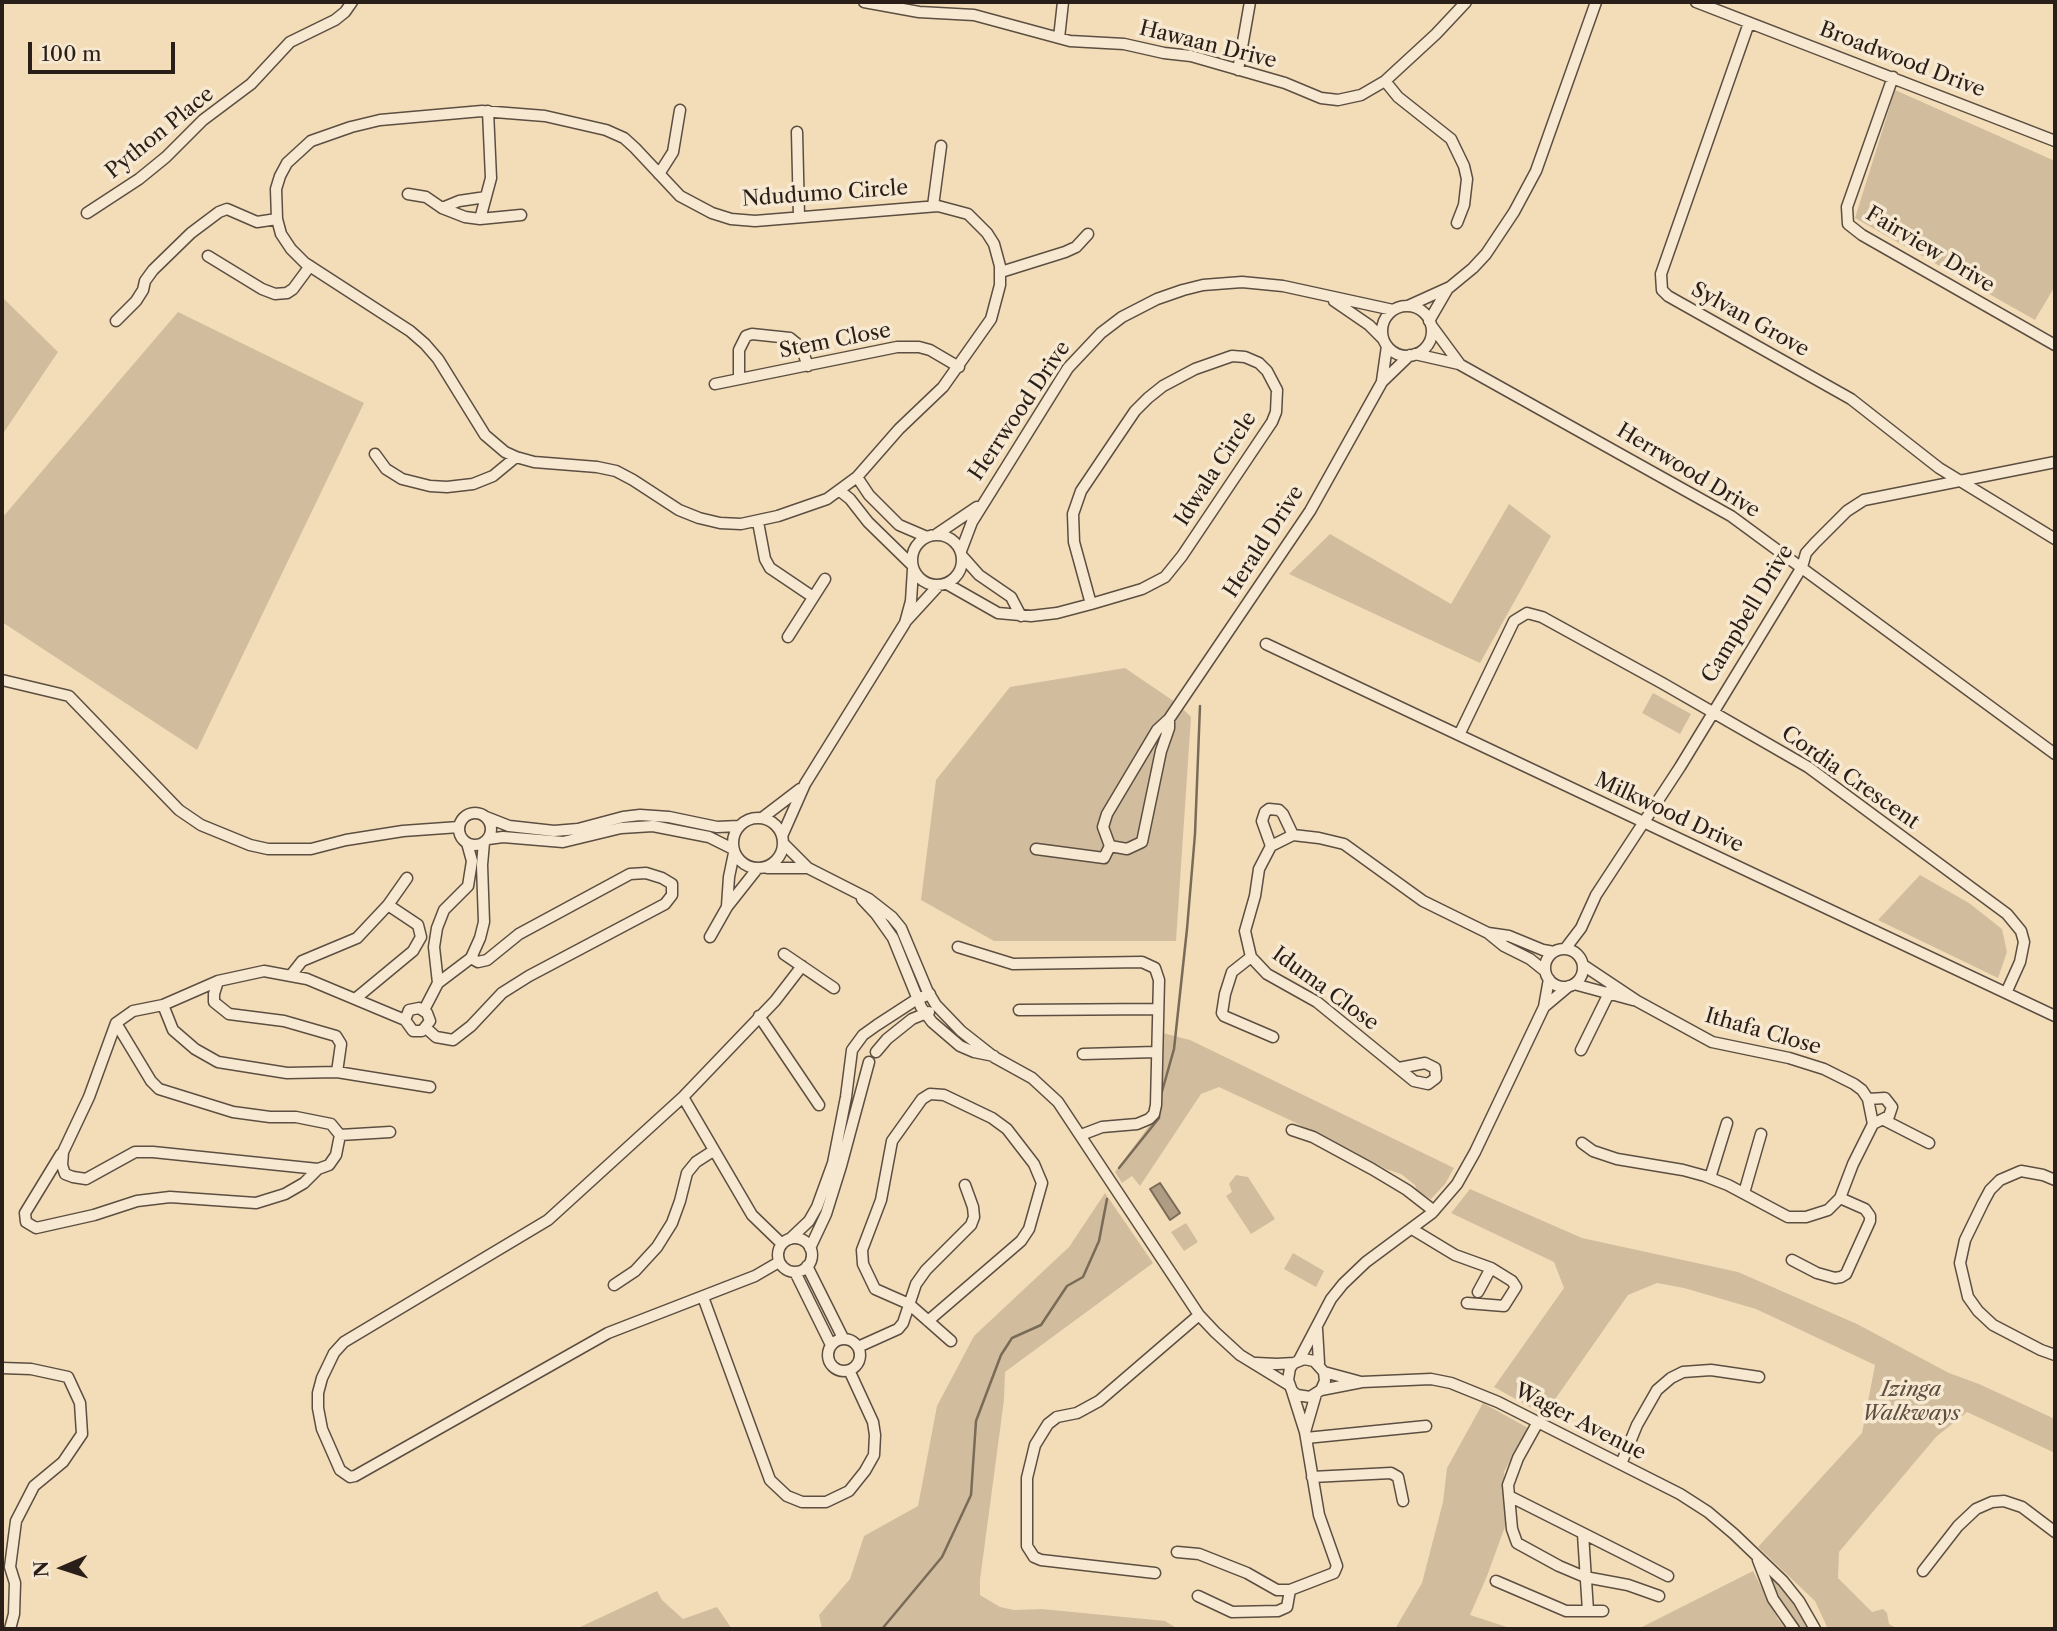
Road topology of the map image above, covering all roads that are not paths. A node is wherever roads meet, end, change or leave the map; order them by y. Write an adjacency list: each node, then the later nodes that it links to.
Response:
1 (352, 2): 24 (street, Python Place)
2 (864, 2): 8 (street, Hawaan Drive)
3 (1063, 2): 10 (street)
4 (1250, 2): 11 (street)
5 (1466, 2): 13 (street, Hawaan Drive)
6 (1596, 2): 34 (street)
7 (1696, 2): 9 (street, Broadwood Drive)
8 (900, 5): 10 (street, Hawaan Drive)
9 (1749, 23): 12 (street, Broadwood Drive); 53 (street, Sylvan Grove)
10 (1059, 38): 11 (street, Hawaan Drive)
11 (1238, 70): 13 (street, Hawaan Drive)
12 (1893, 76): 17 (street, Broadwood Drive); 41 (street, Fairview Drive)
13 (1385, 81): 29 (street)
14 (680, 110): 19 (street)
15 (488, 111): 19 (street, Ndudumo Circle); 21 (street); 27 (street, Ndudumo Circle)
16 (797, 132): 26 (street)
17 (2055, 141)
18 (941, 146): 22 (street)
19 (659, 174): 26 (street, Ndudumo Circle)
20 (408, 194): 23 (street)
21 (486, 197): 23 (street); 28 (street)
22 (933, 206): 26 (street, Ndudumo Circle); 33 (street, Ndudumo Circle)
23 (442, 208): 28 (street)
24 (87, 213)
25 (522, 215): 28 (street)
26 (799, 217)
27 (277, 219): 32 (street, Ndudumo Circle); 38 (street)
28 (480, 219)
29 (1457, 223)
30 (1088, 234): 33 (street)
31 (208, 256): 32 (street)
32 (310, 267): 50 (street, Ndudumo Circle)
33 (1001, 272): 45 (street, Ndudumo Circle)
34 (1450, 287): 36 (street); 39 (street)
35 (1326, 296): 37 (street, Herrwood Drive); 40 (street, Herrwood Drive); 55 (street, Herrwood Drive)
36 (1408, 306): 37 (street); 39 (street)
37 (1393, 310): 40 (street)
38 (116, 321)
39 (1430, 323): 42 (street); 43 (street, Herrwood Drive)
40 (1385, 342): 42 (street); 47 (street, Herald Drive)
41 (2055, 345)
42 (1413, 354): 43 (street, Herrwood Drive); 47 (street, Herald Drive)
43 (1459, 364): 61 (street, Herrwood Drive)
44 (808, 366): 45 (street, Stem Close); 46 (street, Stem Close); 46 (street)
45 (959, 367): 52 (street, Ndudumo Circle)
46 (739, 380): 48 (street, Stem Close)
47 (1382, 382): 72 (street, Herald Drive)
48 (715, 384)
49 (374, 454): 50 (street)
50 (516, 457): 56 (street, Ndudumo Circle)
51 (2055, 463): 53 (street, Campbell Drive)
52 (857, 477): 54 (street, Ndudumo Circle); 57 (street)
53 (1960, 481): 58 (street, Sylvan Grove); 61 (street, Campbell Drive)
54 (840, 491): 56 (street, Ndudumo Circle); 60 (street)
55 (983, 503): 57 (street, Herrwood Drive); 59 (street, Herrwood Drive)
56 (758, 522): 64 (street)
57 (932, 536): 59 (street); 60 (street)
58 (2055, 539)
59 (962, 554): 63 (street); 66 (street)
60 (913, 567): 63 (street); 67 (street)
61 (1802, 567): 71 (street, Campbell Drive); 74 (street, Herrwood Drive)
62 (825, 579): 64 (street)
63 (943, 584): 66 (street, Idwala Circle); 67 (street)
64 (813, 597): 68 (street)
65 (1091, 604): 65 (street, Idwala Circle); 66 (street, Idwala Circle)
66 (1021, 615)
67 (905, 623): 75 (street)
68 (788, 637)
69 (1266, 644): 73 (street, Milkwood Drive)
70 (2, 680): 80 (street)
71 (1713, 712): 73 (street, Cordia Crescent); 78 (street, Campbell Drive); 113 (street, Cordia Crescent)
72 (1169, 719): 85 (street, Herald Drive); 85 (street, Herald Drive)
73 (1459, 735): 78 (street, Milkwood Drive)
74 (2055, 754)
75 (805, 784): 77 (street); 82 (street)
76 (486, 817): 79 (street); 80 (street); 83 (street)
77 (762, 818): 79 (street); 82 (street)
78 (1643, 821): 95 (street, Campbell Drive); 113 (street, Milkwood Drive)
79 (740, 826): 88 (street)
80 (458, 827): 84 (street)
81 (1293, 835): 86 (street); 86 (street); 96 (street)
82 (783, 839): 89 (street); 90 (street)
83 (486, 840): 84 (street); 88 (street); 103 (street)
84 (467, 843): 109 (street)
85 (1110, 846): 87 (street, Herald Drive)
86 (1271, 846): 102 (street, Iduma Close)
87 (1037, 849)
88 (734, 851): 89 (street); 94 (street)
89 (761, 868): 90 (street); 94 (street)
90 (808, 868): 92 (street)
91 (407, 878): 93 (street)
92 (857, 894): 114 (street); 116 (street)
93 (388, 905): 106 (street); 115 (street)
94 (727, 907): 97 (street)
95 (1581, 928): 99 (street); 104 (street)
96 (1488, 933): 100 (street); 107 (street)
97 (710, 937)
98 (958, 947): 120 (street)
99 (1565, 949): 100 (street); 104 (street)
100 (1554, 951): 107 (street)
101 (785, 954): 105 (street)
102 (1251, 957): 129 (street); 136 (street, Iduma Close)
103 (471, 958): 109 (street); 128 (street)
104 (1581, 960): 110 (street); 112 (street, Ithafa Close)
105 (802, 966): 111 (street); 124 (street)
106 (291, 975): 108 (street); 115 (street)
107 (1547, 975): 110 (street); 118 (street)
108 (218, 981): 117 (street); 137 (street)
109 (438, 983): 121 (street)
110 (1572, 985): 112 (street, Ithafa Close); 118 (street)
111 (834, 988)
112 (1611, 989): 130 (street); 140 (street, Ithafa Close)
113 (2006, 993): 125 (street, Milkwood Drive)
114 (930, 994): 116 (street); 119 (street)
115 (355, 999): 126 (street)
116 (917, 999): 123 (street); 161 (street)
117 (163, 1005): 127 (street); 137 (street)
118 (1544, 1007): 159 (street)
119 (939, 1008): 123 (street); 134 (street)
120 (1158, 1009): 122 (street); 132 (street)
121 (424, 1010): 126 (street); 128 (street)
122 (1019, 1010)
123 (925, 1014): 131 (street); 134 (street)
124 (759, 1016): 139 (street); 141 (street)
125 (2055, 1016)
126 (405, 1020): 128 (street)
127 (116, 1023): 147 (street); 152 (street)
128 (426, 1028)
129 (1273, 1037)
130 (1581, 1050)
131 (876, 1052)
132 (1156, 1052): 133 (street); 148 (street)
133 (1083, 1054)
134 (994, 1056): 148 (street)
135 (869, 1062): 162 (street)
136 (1399, 1068)
137 (337, 1072): 138 (street)
138 (430, 1087)
139 (683, 1097): 151 (street); 170 (street)
140 (1868, 1099): 142 (street); 142 (street, Ithafa Close)
141 (819, 1105)
142 (1879, 1122): 150 (street); 158 (street)
143 (1727, 1123): 154 (street)
144 (1292, 1130): 159 (street)
145 (390, 1132): 147 (street)
146 (1761, 1134): 157 (street)
147 (340, 1135): 153 (street)
148 (1081, 1135): 173 (street)
149 (1582, 1143): 154 (street)
150 (1929, 1143)
151 (713, 1151): 161 (street); 168 (street)
152 (63, 1152): 153 (street); 153 (street)
153 (318, 1168)
154 (1710, 1178): 157 (street)
155 (2055, 1180): 180 (street)
156 (965, 1185): 172 (street)
157 (1744, 1193): 158 (street)
158 (1840, 1198): 163 (street)
159 (1434, 1211): 160 (street)
160 (1412, 1229): 166 (street); 175 (street)
161 (786, 1241): 162 (street); 164 (street)
162 (810, 1248): 165 (street)
163 (1792, 1260)
164 (779, 1262): 167 (street); 170 (street)
165 (807, 1266): 167 (street); 176 (street)
166 (1491, 1268): 169 (street); 171 (street)
167 (795, 1272): 178 (street)
168 (614, 1285)
169 (1478, 1292)
170 (703, 1297): 185 (street)
171 (1467, 1303)
172 (909, 1304): 174 (street); 174 (street); 179 (street)
173 (1199, 1315): 182 (street); 202 (street)
174 (928, 1321): 177 (street)
175 (1318, 1325): 181 (street); 184 (street)
176 (843, 1338): 178 (street); 179 (street)
177 (951, 1341)
178 (831, 1345): 185 (street)
179 (858, 1347): 185 (street)
180 (2055, 1355)
181 (1296, 1362): 182 (street); 184 (street); 188 (street)
182 (1255, 1363): 188 (street)
183 (2, 1368): 211 (street)
184 (1322, 1368): 187 (street); 189 (street)
185 (849, 1370)
186 (1759, 1377): 193 (street)
187 (1362, 1382): 189 (street); 190 (street, Wager Avenue)
188 (1291, 1388): 189 (street); 192 (street)
189 (1318, 1392): 192 (street)
190 (1538, 1422): 193 (street, Wager Avenue); 195 (street)
191 (1426, 1426): 192 (street)
192 (1306, 1435): 194 (street)
193 (1621, 1464): 200 (street, Wager Avenue)
194 (1312, 1477): 196 (street); 206 (street)
195 (1509, 1496): 198 (street); 204 (street)
196 (1404, 1501)
197 (2055, 1532): 201 (street)
198 (1583, 1534): 203 (street); 204 (street)
199 (1177, 1552): 206 (street)
200 (1758, 1559): 212 (street, Wager Avenue); 213 (street, Wager Avenue)
201 (1923, 1571)
202 (1155, 1573)
203 (1668, 1576)
204 (1585, 1577): 208 (street); 209 (street)
205 (1496, 1581): 209 (street)
206 (1290, 1590): 207 (street)
207 (1198, 1596)
208 (1659, 1596)
209 (1588, 1611): 210 (street)
210 (1603, 1611)
211 (10, 1629)
212 (1794, 1629)
213 (1815, 1629)

